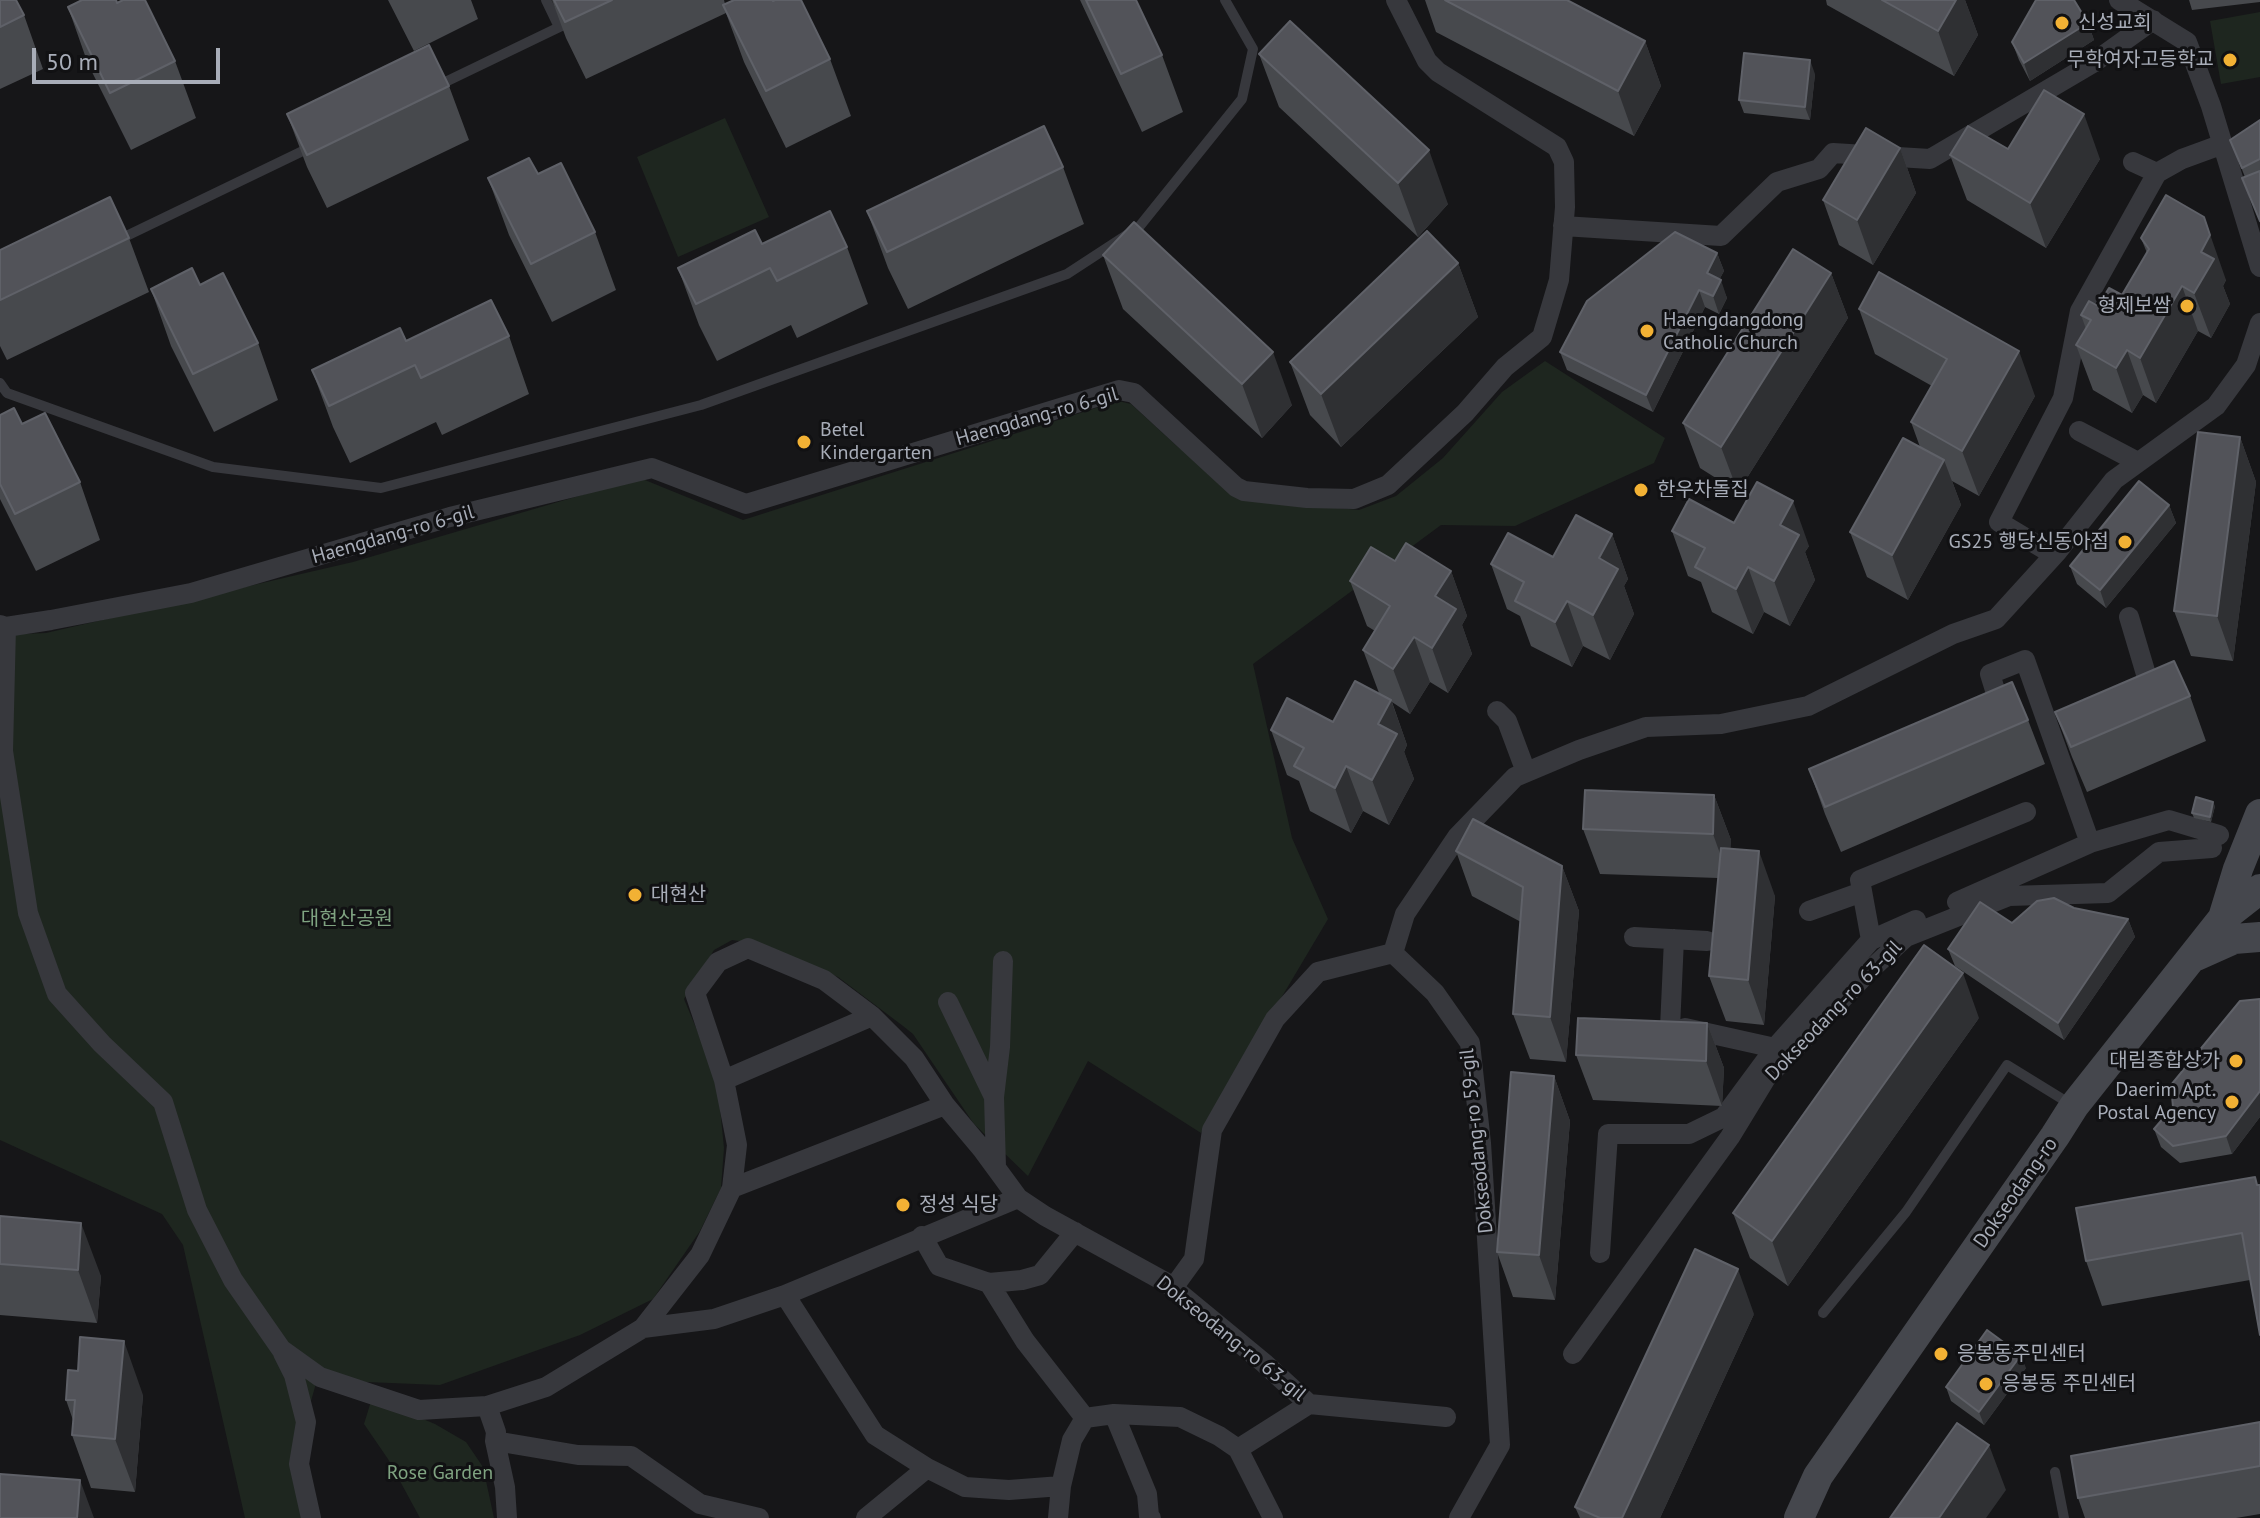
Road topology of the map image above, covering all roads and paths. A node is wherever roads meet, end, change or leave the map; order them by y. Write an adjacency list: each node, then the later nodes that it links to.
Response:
1 (546, 0): 7 (lane)
2 (1225, 0): 17 (lane)
3 (1396, 0): 13 (street, Haengdang-ro 6-gil)
4 (2119, 0): 6 (street)
5 (587, 13): 7 (lane)
6 (2153, 20): 10 (street); 13 (street)
7 (559, 27): 8 (lane)
8 (432, 88)
9 (319, 143): 14 (lane)
10 (2223, 144): 12 (street); 15 (street)
11 (2133, 162): 12 (street)
12 (2157, 173): 20 (street)
13 (1563, 226): 22 (street, Haengdang-ro 6-gil)
14 (99, 249)
15 (2260, 267)
16 (2260, 323): 19 (street)
17 (0, 383)
18 (2079, 431): 19 (street)
19 (2138, 462): 20 (street)
20 (2054, 555): 26 (street)
21 (2129, 617): 23 (street)
22 (3, 626): 62 (street, Dokseodang-ro 63-gil)
23 (2123, 703)
24 (1497, 711): 26 (street)
25 (1969, 714): 29 (street)
26 (1526, 772): 39 (street)
27 (2026, 812): 31 (street)
28 (2260, 814): 33 (main road)
29 (2090, 843): 37 (street); 63 (street, Dokseodang-ro 63-gil)
30 (2260, 889): 33 (main road, Dokseodang-ro)
31 (1862, 892): 32 (street); 37 (street)
32 (1809, 911)
33 (2223, 918): 40 (main road, Dokseodang-ro)
34 (1634, 937): 36 (street)
35 (2260, 937): 40 (main road)
36 (1674, 939): 38 (street); 45 (street)
37 (1871, 940): 46 (street)
38 (1707, 941)
39 (1393, 953): 58 (street); 81 (street, Dokseodang-ro 59-gil)
40 (2187, 960): 50 (main road, Dokseodang-ro)
41 (1003, 961): 48 (street)
42 (948, 1002): 48 (street)
43 (872, 1016): 47 (street); 47 (street, Dokseodang-ro 63-gil); 49 (street, Dokseodang-ro 63-gil)
44 (1644, 1027): 45 (street)
45 (1670, 1028): 46 (street)
46 (1775, 1048): 56 (street)
47 (724, 1080): 52 (street, Dokseodang-ro 63-gil)
48 (994, 1097): 51 (street)
49 (945, 1105): 51 (street, Dokseodang-ro 63-gil); 52 (street)
50 (2074, 1106): 60 (lane); 82 (main road, Dokseodang-ro)
51 (996, 1167): 53 (street, Dokseodang-ro 63-gil)
52 (732, 1188): 61 (street, Dokseodang-ro 63-gil)
53 (1018, 1198): 54 (street, Dokseodang-ro 63-gil); 55 (street)
54 (1075, 1232): 57 (street); 58 (street, Dokseodang-ro 63-gil)
55 (922, 1236): 57 (street); 59 (street)
56 (1600, 1253)
57 (989, 1283): 68 (street)
58 (1173, 1288): 64 (street, Dokseodang-ro 63-gil)
59 (785, 1295): 61 (street); 71 (street)
60 (1823, 1313)
61 (643, 1328): 65 (street, Dokseodang-ro 63-gil)
62 (281, 1349): 65 (street, Dokseodang-ro 63-gil); 74 (street)
63 (1573, 1354)
64 (1309, 1404): 67 (street, Dokseodang-ro 63-gil); 70 (street)
65 (487, 1406): 69 (street)
66 (1114, 1414): 68 (street); 70 (street); 79 (street)
67 (1446, 1417)
68 (1085, 1418): 73 (street)
69 (495, 1441): 75 (street); 76 (street)
70 (1238, 1449): 80 (street)
71 (927, 1468): 73 (street); 77 (street)
72 (2055, 1472): 83 (lane)
73 (1061, 1486): 78 (street)
74 (311, 1518)
75 (507, 1518)
76 (759, 1518)
77 (866, 1518)
78 (1058, 1518)
79 (1151, 1518)
80 (1273, 1518)
81 (1459, 1518)
82 (1799, 1518)
83 (2064, 1518)

